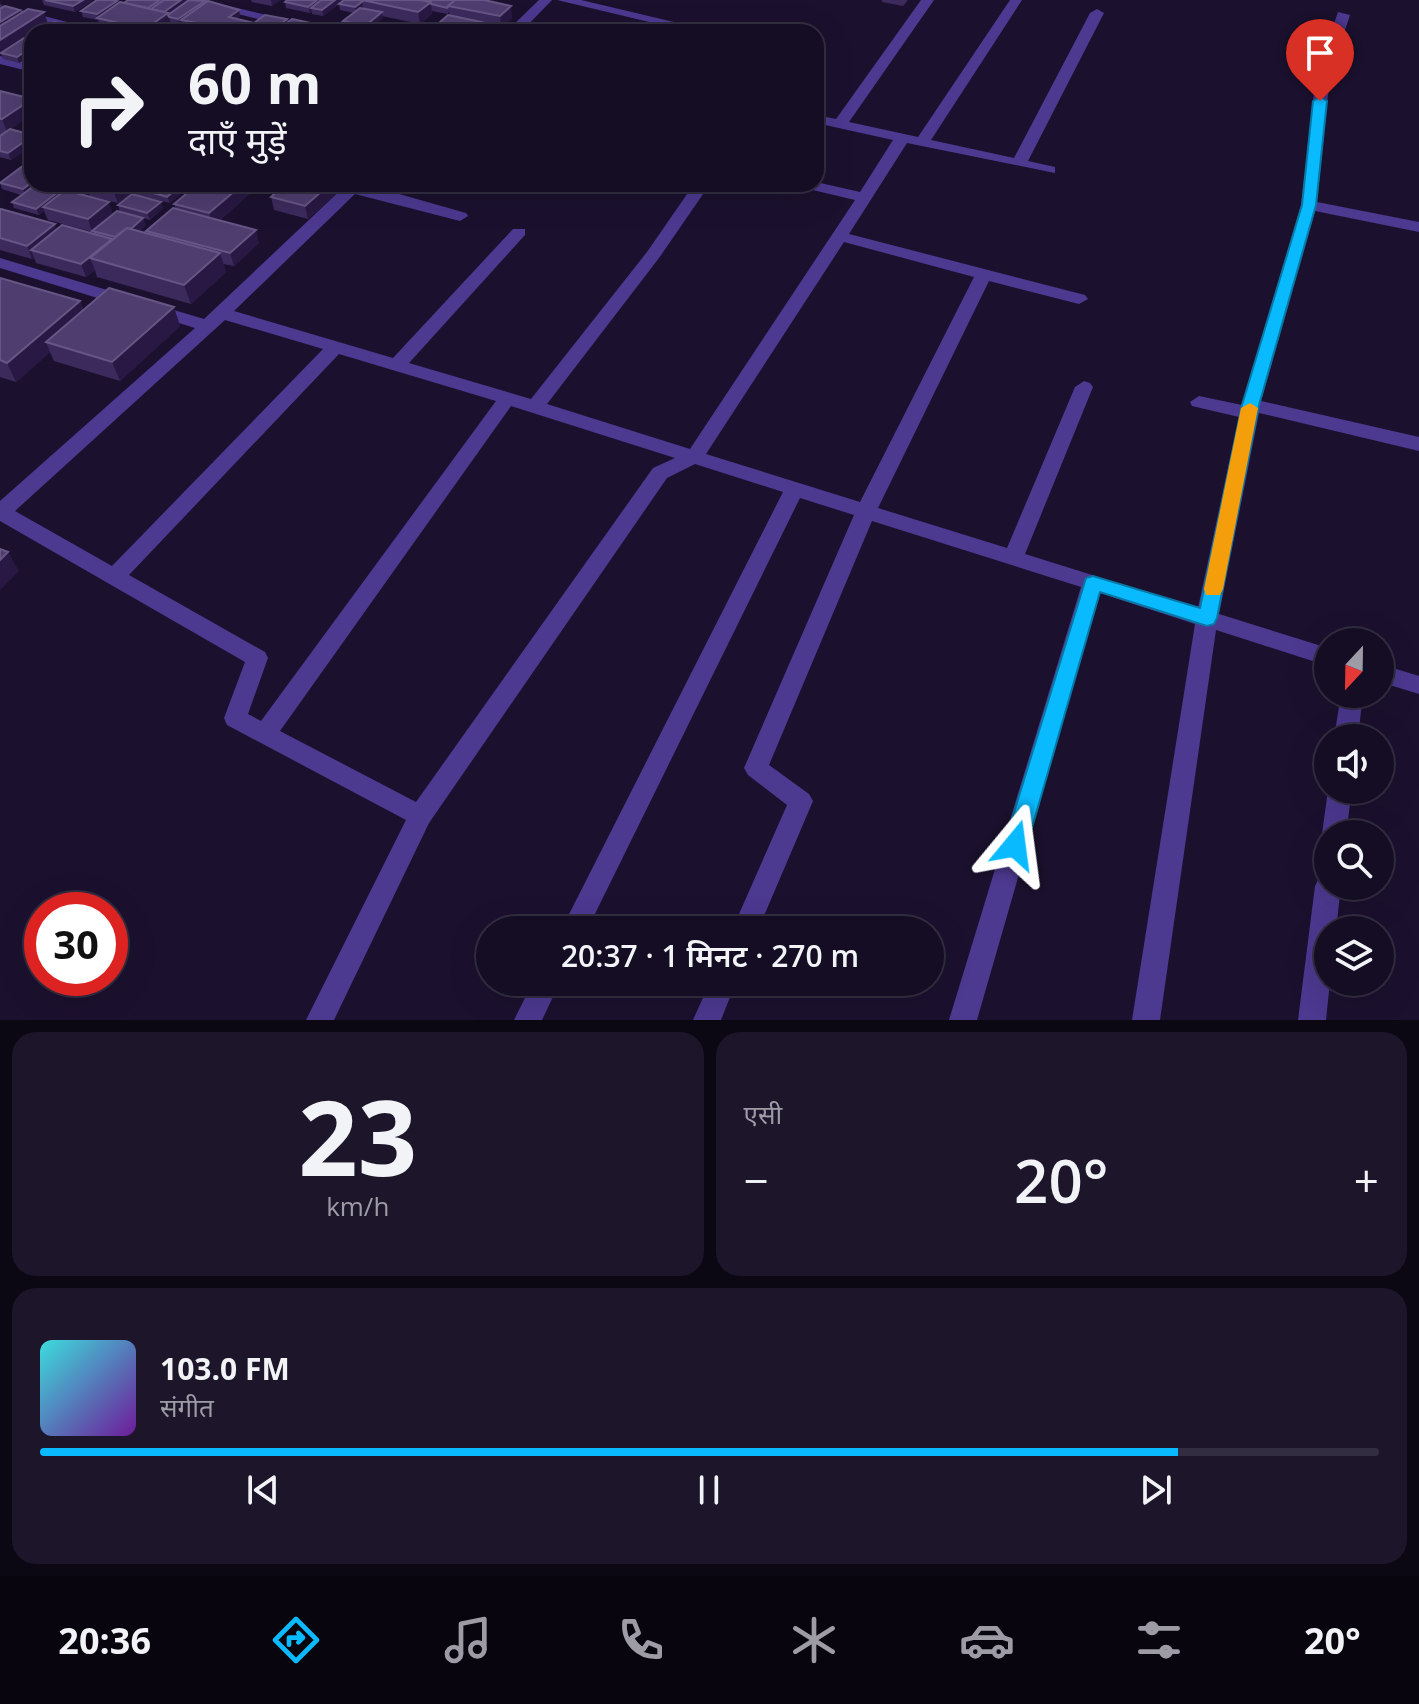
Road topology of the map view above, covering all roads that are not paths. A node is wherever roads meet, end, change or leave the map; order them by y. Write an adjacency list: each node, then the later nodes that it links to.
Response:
1 (187, 0): 10 (street)
2 (546, 0): 11 (street)
3 (563, 0): 12 (street)
4 (928, 0): 16 (street)
5 (1016, 0): 18 (street)
6 (0, 9): 9 (street)
7 (1097, 13): 19 (street)
8 (1343, 15): 26 (street)
9 (59, 24)
10 (294, 24)
11 (521, 24)
12 (672, 24)
13 (0, 60): 14 (street)
14 (24, 66)
15 (824, 121): 16 (street)
16 (840, 124): 17 (street)
17 (903, 137): 18 (street); 25 (street)
18 (923, 141): 19 (street)
19 (1019, 163): 20 (street)
20 (1050, 170)
21 (824, 188): 25 (street)
22 (348, 192): 34 (street)
23 (375, 192): 27 (street)
24 (696, 192): 40 (street)
25 (863, 197): 30 (street)
26 (1309, 205): 28 (street); 41 (street)
27 (460, 216)
28 (1419, 227)
29 (519, 232): 36 (street)
30 (839, 236): 32 (street); 43 (street)
31 (0, 263): 34 (street)
32 (984, 274): 33 (street); 45 (street)
33 (1079, 299)
34 (214, 319): 35 (street); 46 (street)
35 (335, 347): 36 (street); 48 (street)
36 (397, 365): 38 (street)
37 (1084, 387): 47 (street)
38 (507, 399): 40 (street); 54 (street)
39 (1199, 402): 41 (street)
40 (535, 407): 43 (street)
41 (1250, 409): 42 (street); 50 (street)
42 (1419, 444)
43 (694, 457): 44 (street); 55 (street)
44 (795, 489): 45 (street); 57 (street)
45 (866, 511): 47 (street); 58 (street)
46 (1, 512): 48 (street)
47 (1013, 557): 49 (street)
48 (114, 577): 54 (street)
49 (1093, 583): 50 (street); 64 (street)
50 (1207, 618): 51 (street); 65 (street)
51 (1314, 652)
52 (1394, 677): 53 (street)
53 (1419, 685)
54 (265, 734): 55 (street)
55 (420, 816): 61 (street)
56 (1326, 900): 66 (street)
57 (581, 916)
58 (751, 916)
59 (540, 996): 62 (street)
60 (717, 996): 63 (street)
61 (320, 1020)
62 (528, 1020)
63 (707, 1020)
64 (963, 1020)
65 (1146, 1020)
66 (1312, 1020)

